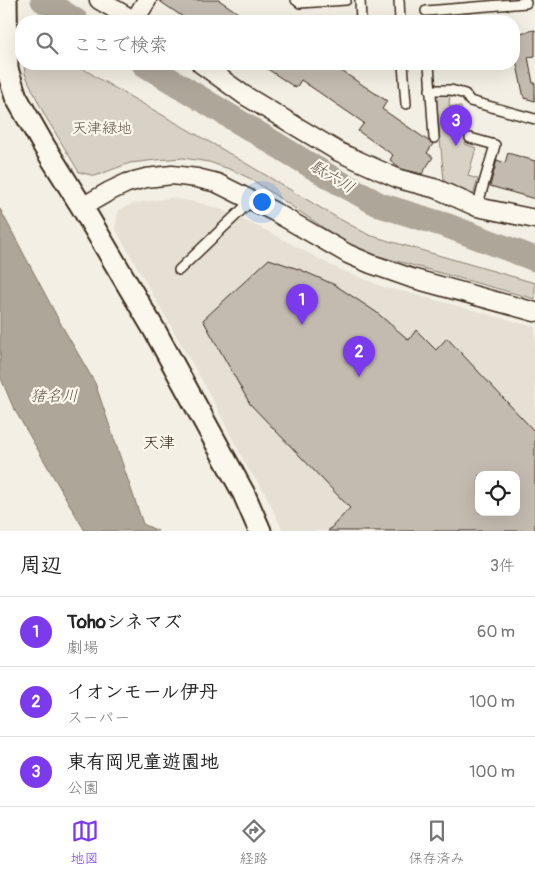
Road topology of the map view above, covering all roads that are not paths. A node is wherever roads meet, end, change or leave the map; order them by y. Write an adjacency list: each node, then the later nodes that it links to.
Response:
1 (6, 0): 23 (street)
2 (99, 0): 10 (street)
3 (147, 0): 11 (street)
4 (296, 0): 5 (lane)
5 (346, 0)
6 (360, 0): 12 (lane)
7 (399, 0): 13 (lane)
8 (525, 0): 9 (lane)
9 (426, 11)
10 (124, 15)
11 (138, 15)
12 (361, 15)
13 (400, 15)
14 (209, 70): 24 (street)
15 (403, 70): 18 (lane)
16 (429, 70): 17 (lane)
17 (430, 90): 19 (lane); 20 (lane)
18 (406, 104)
19 (535, 119)
20 (434, 138)
21 (470, 138): 24 (lane)
22 (252, 200): 23 (street); 26 (lane); 27 (street)
23 (82, 207): 28 (street)
24 (477, 207): 25 (street)
25 (535, 218)
26 (179, 270)
27 (535, 312)
28 (260, 530)

